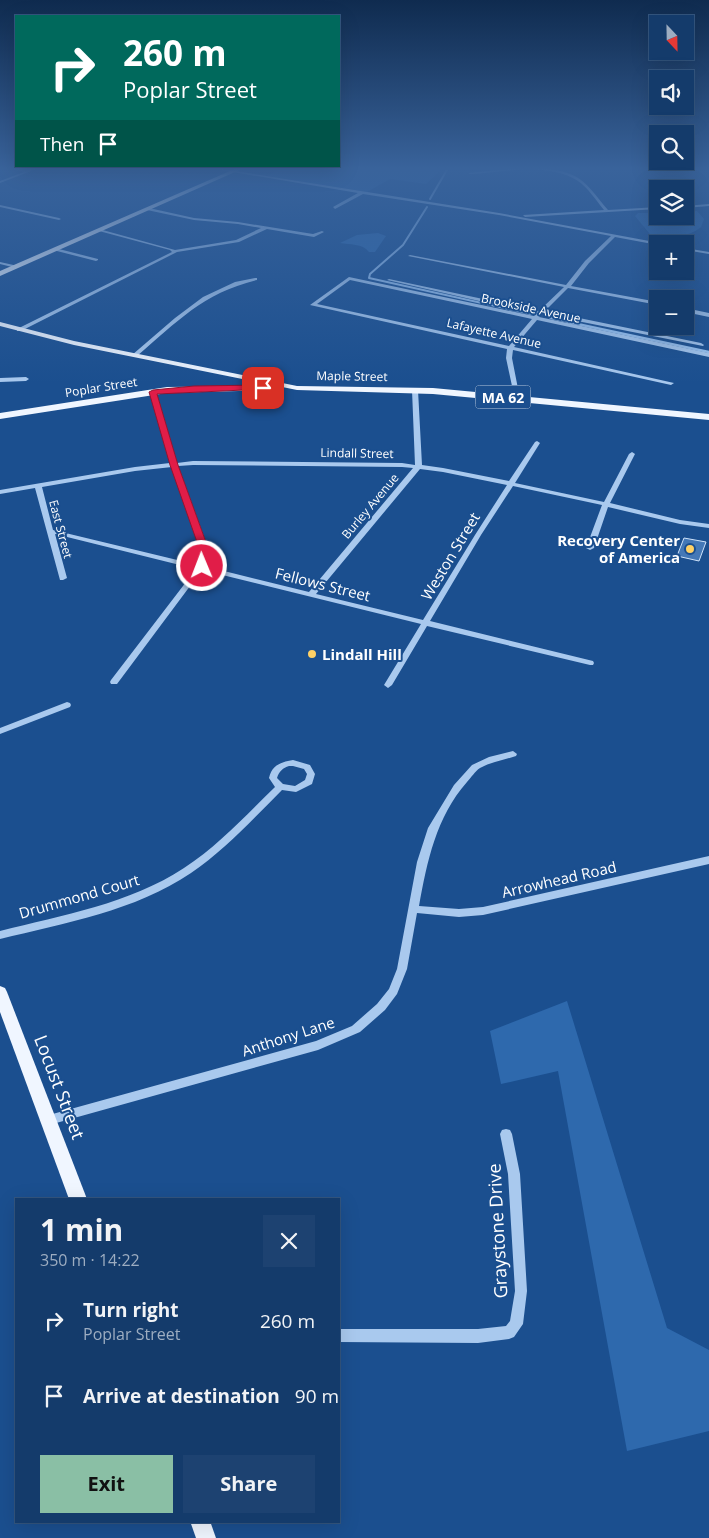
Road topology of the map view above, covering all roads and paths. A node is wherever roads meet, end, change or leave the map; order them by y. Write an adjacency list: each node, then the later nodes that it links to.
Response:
1 (77, 240): 7 (main road)
2 (138, 240): 8 (street)
3 (240, 240): 8 (street)
4 (610, 240): 18 (street)
5 (635, 240): 6 (street)
6 (649, 242)
7 (55, 249): 12 (street); 14 (main road)
8 (175, 251): 26 (street)
9 (694, 251): 10 (street)
10 (709, 254)
11 (410, 256): 18 (street)
12 (96, 260)
13 (0, 263): 14 (street)
14 (16, 267): 15 (main road)
15 (0, 274)
16 (255, 279): 30 (street)
17 (389, 280): 21 (street, Brookside Avenue)
18 (568, 287): 19 (street); 21 (street)
19 (649, 302)
20 (313, 305): 24 (street, Brookside Avenue); 28 (street, Lafayette Avenue)
21 (541, 312): 24 (street); 27 (street, Brookside Avenue)
22 (694, 312): 23 (street)
23 (709, 315)
24 (534, 319): 28 (street); 29 (street, Brookside Avenue)
25 (0, 324): 26 (main road, Maple Street)
26 (19, 330): 30 (main road, Maple Street)
27 (701, 345)
28 (510, 349): 34 (street, Lafayette Avenue); 39 (street)
29 (709, 355)
30 (135, 356): 31 (main road, Maple Street)
31 (233, 375): 35 (main road); 36 (main road, Maple Street)
32 (26, 379): 33 (street)
33 (0, 380)
34 (671, 384)
35 (222, 388): 36 (main road, Poplar Street / MA 62); 38 (main road, Poplar Street / MA 62)
36 (297, 388): 37 (main road, Maple Street / MA 62)
37 (415, 390): 39 (main road, Maple Street / MA 62); 45 (street, Burley Avenue)
38 (153, 392): 40 (main road, Poplar Street / MA 62); 44 (street)
39 (517, 399): 41 (main road, Maple Street / MA 62)
40 (0, 416)
41 (709, 417)
42 (537, 443): 46 (street, Weston Street)
43 (632, 454): 49 (street)
44 (174, 465): 45 (street, Lindall Street); 47 (street, Lindall Street); 53 (street)
45 (418, 467): 46 (street, Lindall Street); 55 (street, Burley Avenue)
46 (512, 484): 49 (street, Lindall Street); 56 (street, Weston Street)
47 (38, 486): 48 (street, Lindall Street); 51 (street, East Street)
48 (0, 492)
49 (606, 504): 50 (street, Lindall Street); 52 (street)
50 (709, 526)
51 (50, 531): 53 (street, Fellows Street); 54 (street, East Street)
52 (590, 548)
53 (200, 568): 55 (street, Fellows Street); 58 (street)
54 (63, 578)
55 (310, 595): 56 (street, Fellows Street)
56 (426, 623): 57 (street, Fellows Street); 59 (street, Weston Street)
57 (590, 664)
58 (114, 682)
59 (388, 685)
60 (67, 705): 61 (street)
61 (0, 732)
62 (513, 754): 65 (street, Anthony Lane)
63 (280, 787): 66 (street, Drummond Court)
64 (709, 860): 65 (street, Arrowhead Road)
65 (413, 909): 68 (street, Anthony Lane)
66 (0, 935)
67 (0, 994): 68 (main road, Locust Street)
68 (49, 1120): 70 (main road, Locust Street)
69 (506, 1134): 71 (street, Graystone Drive)
70 (78, 1198)
71 (340, 1336)
72 (201, 1523): 73 (main road)
73 (206, 1538)

